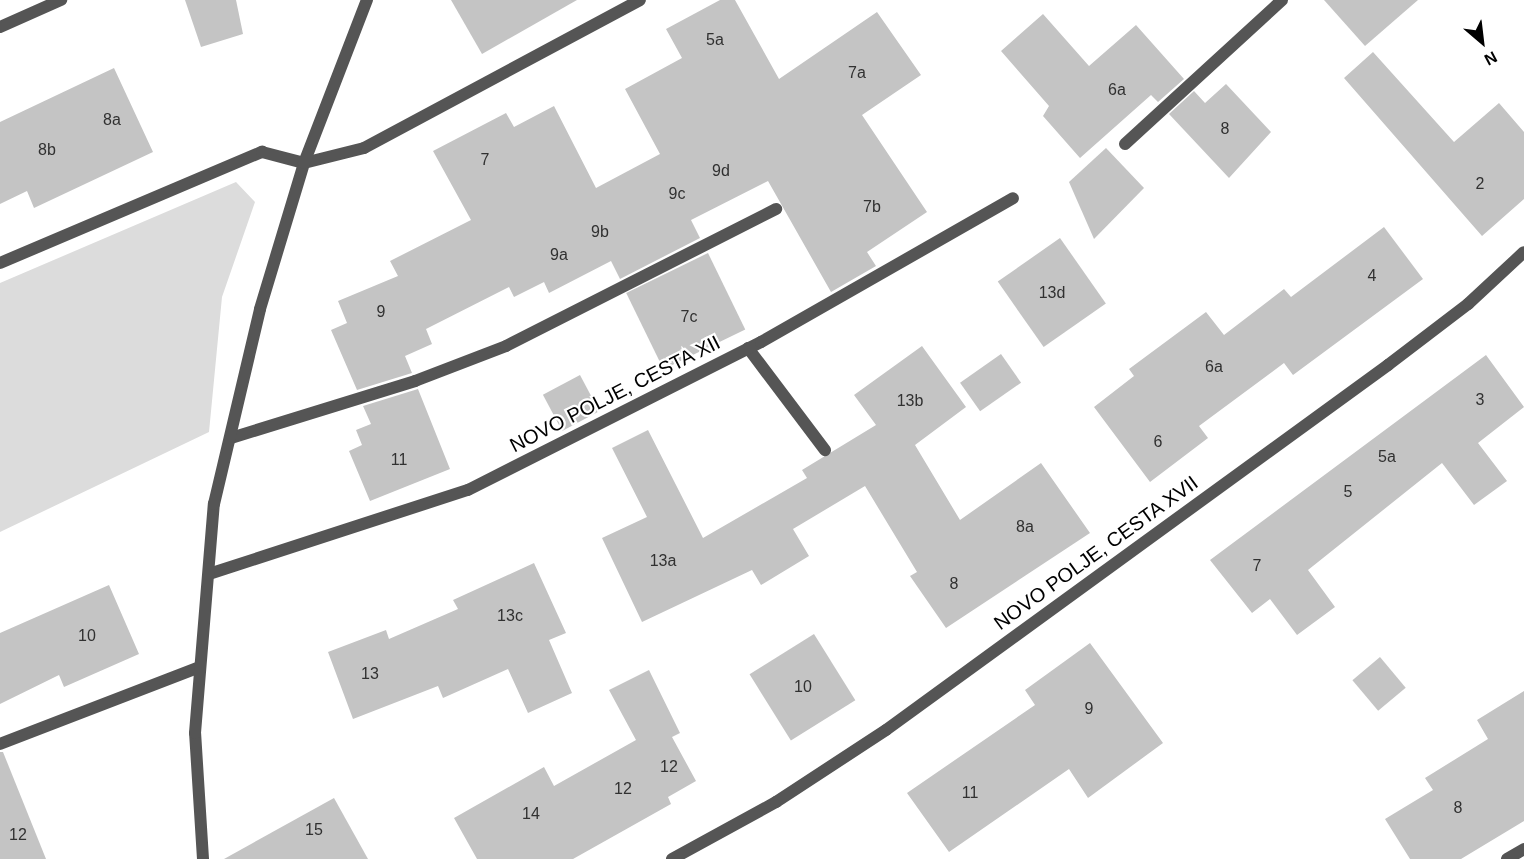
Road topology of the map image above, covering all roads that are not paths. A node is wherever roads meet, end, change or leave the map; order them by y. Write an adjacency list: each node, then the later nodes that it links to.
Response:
1 (61, 0): 5 (street)
2 (367, 0): 7 (street)
3 (640, 0): 7 (street)
4 (1282, 0): 6 (street)
5 (0, 27)
6 (1125, 144)
7 (304, 163): 11 (street); 13 (street)
8 (1013, 198): 12 (street, NOVO POLJE, CESTA XII)
9 (776, 209): 13 (street)
10 (1524, 252): 20 (street, NOVO POLJE, CESTA XVII)
11 (0, 263)
12 (748, 348): 14 (street); 15 (street, NOVO POLJE, CESTA XII)
13 (231, 438): 15 (street)
14 (825, 450)
15 (212, 573): 16 (street)
16 (197, 668): 17 (street); 19 (street)
17 (0, 744)
18 (1524, 849): 21 (street)
19 (203, 859)
20 (672, 859)
21 (1507, 859)

